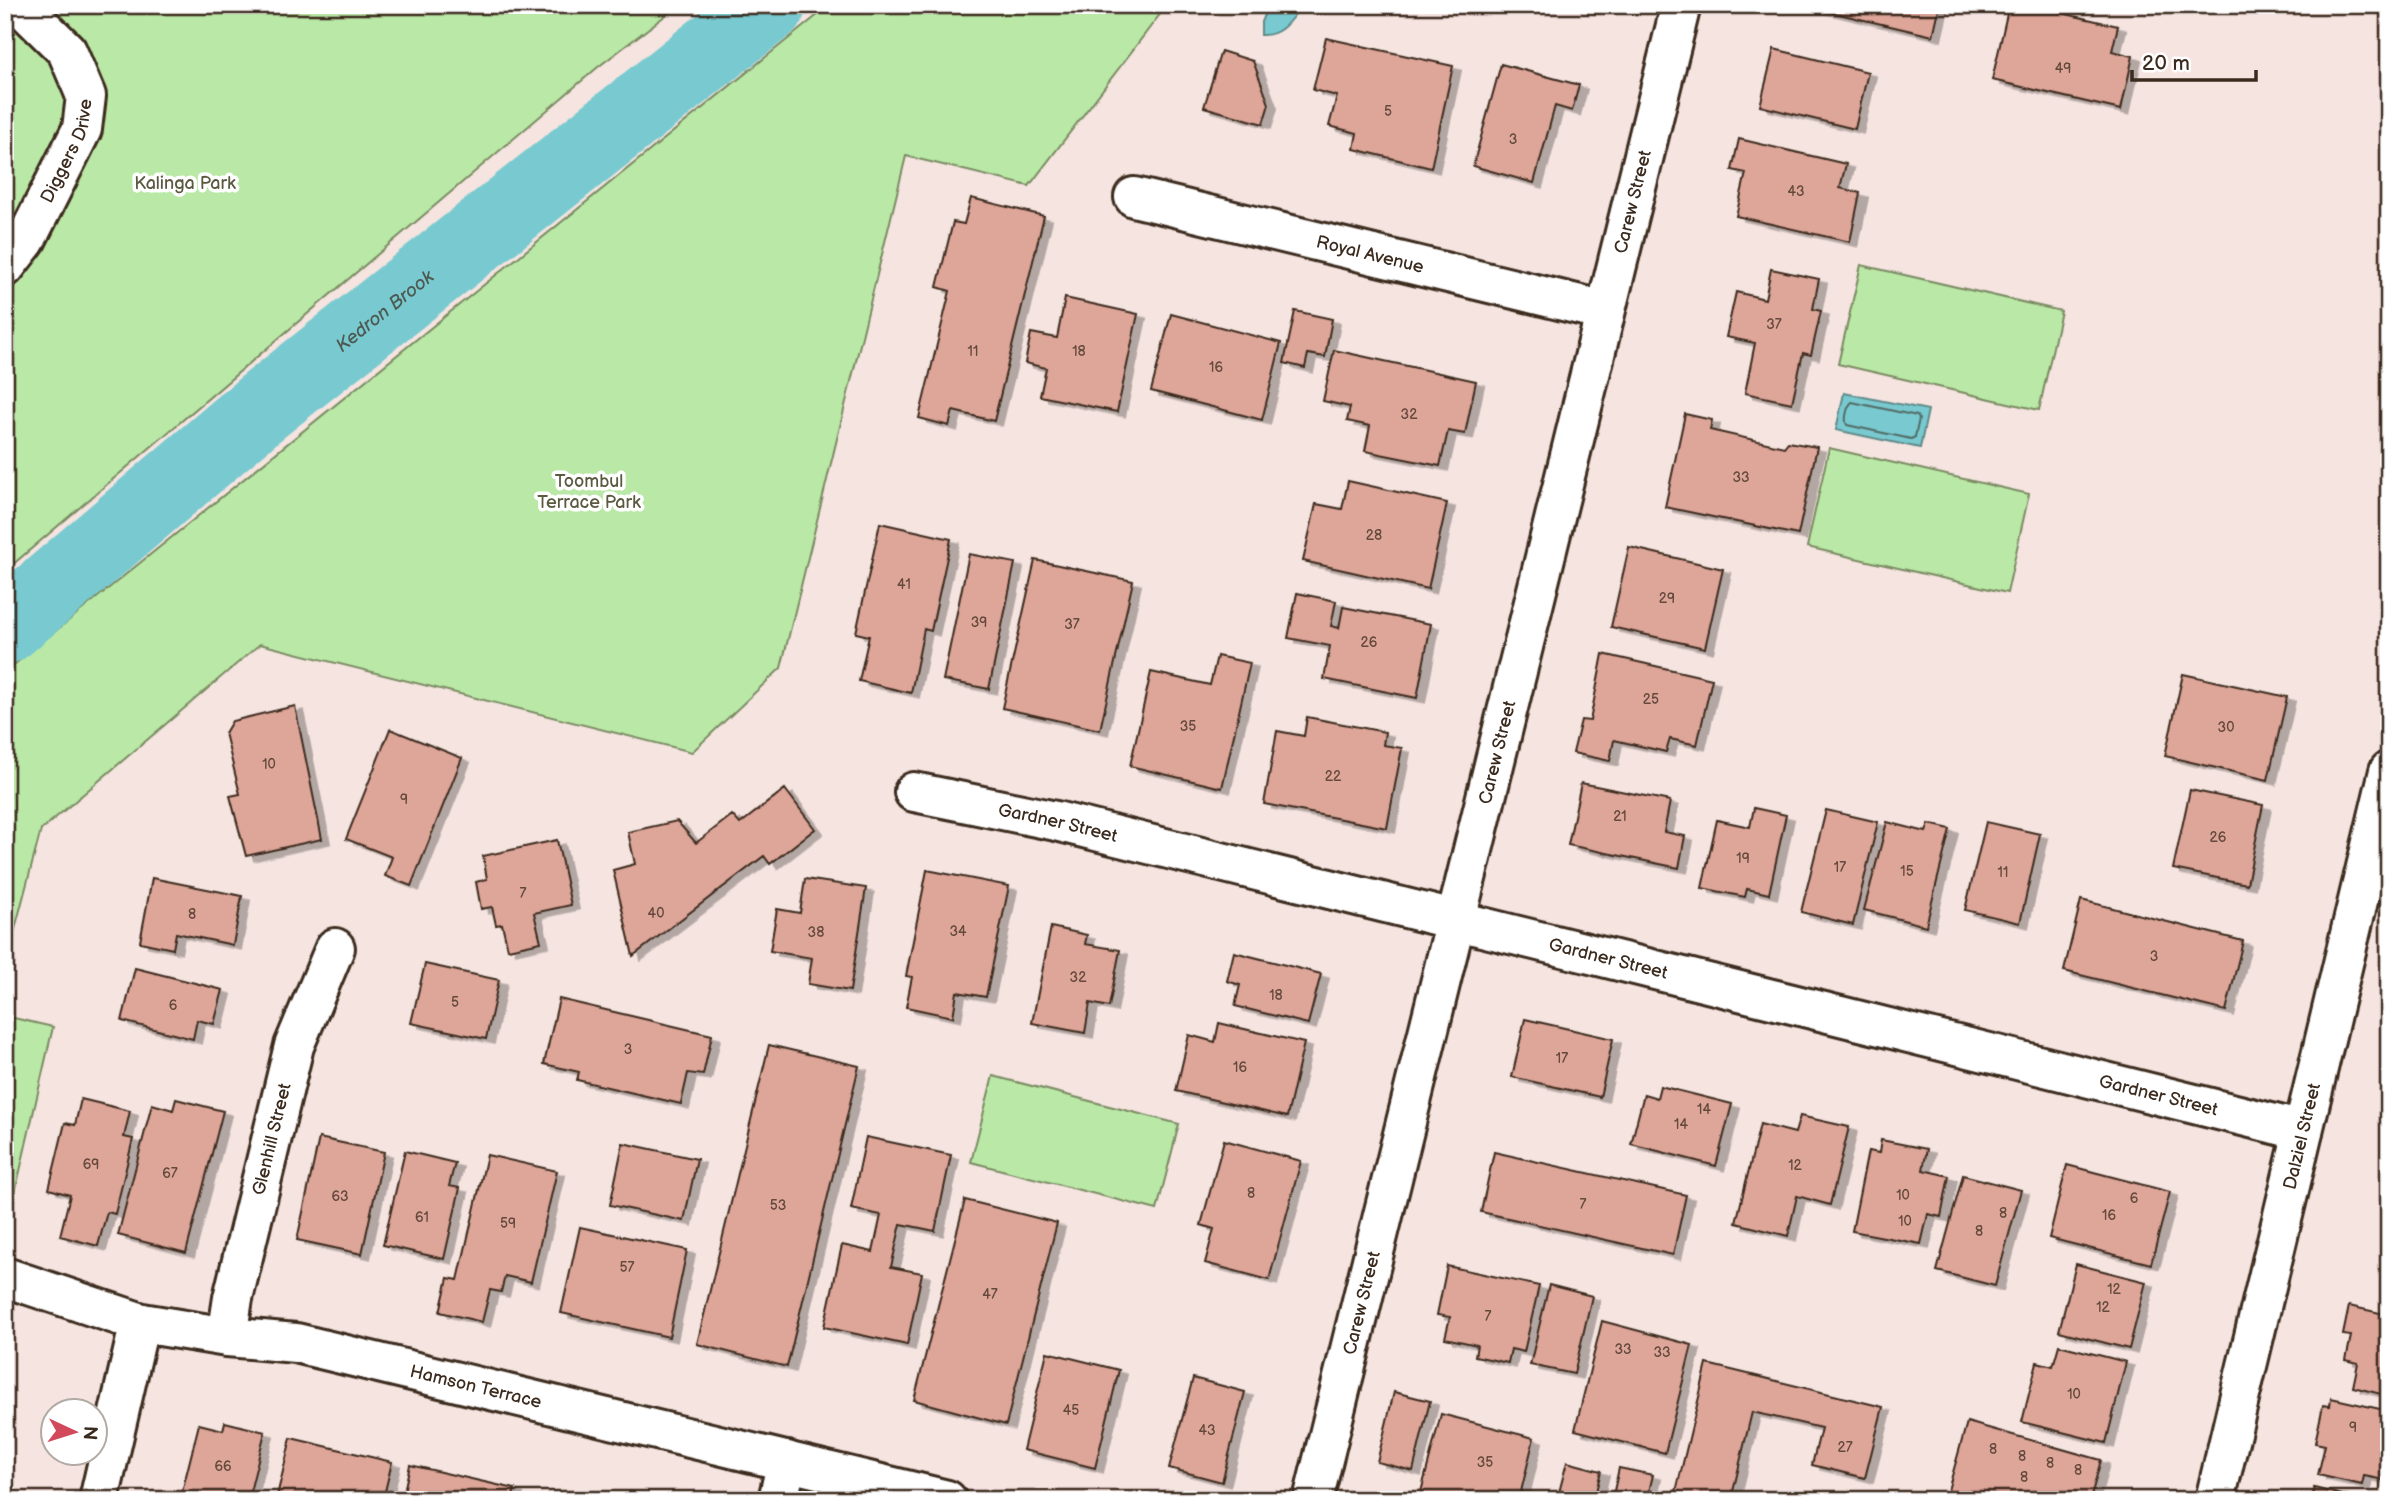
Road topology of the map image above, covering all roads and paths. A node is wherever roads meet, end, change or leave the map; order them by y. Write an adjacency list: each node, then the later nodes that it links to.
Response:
1 (20, 5): 4 (street, Diggers Drive)
2 (1681, 5): 5 (street, Carew Street)
3 (1134, 197): 5 (street, Royal Avenue)
4 (5, 267)
5 (1605, 312): 8 (street, Carew Street)
6 (2389, 771): 10 (street, Dalziel Street)
7 (914, 792): 8 (street, Gardner Street)
8 (1455, 921): 10 (street, Gardner Street); 18 (street, Carew Street)
9 (335, 948): 13 (street, Glenhill Street)
10 (2303, 1131): 19 (street, Dalziel Street)
11 (5, 1277): 12 (street, Hamson Terrace)
12 (142, 1323): 13 (street, Hamson Terrace); 15 (street)
13 (227, 1337): 14 (street, Hamson Terrace)
14 (788, 1461): 16 (street); 17 (street, Hamson Terrace)
15 (99, 1500)
16 (778, 1500)
17 (947, 1500)
18 (1313, 1500)
19 (2215, 1500)

